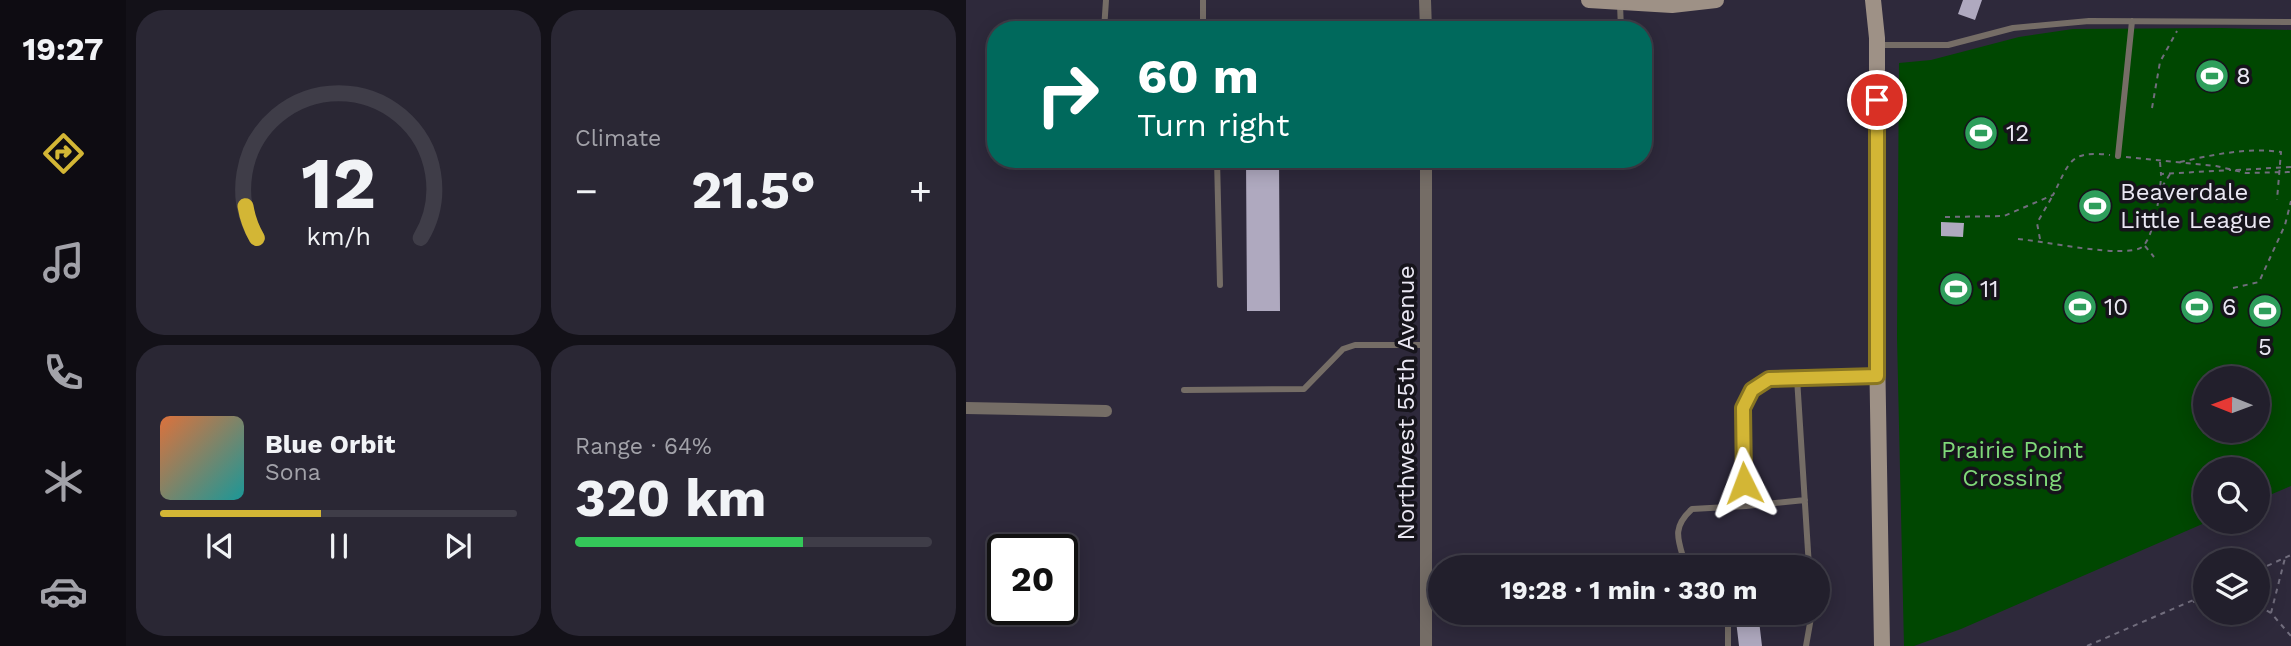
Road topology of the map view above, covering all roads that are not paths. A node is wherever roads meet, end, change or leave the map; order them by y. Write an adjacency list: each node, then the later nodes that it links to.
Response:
1 (1106, 0): 8 (lane)
2 (1203, 0): 9 (lane)
3 (1425, 0): 10 (street)
4 (1588, 0): 7 (street)
5 (1716, 0): 7 (street)
6 (1873, 0): 14 (street)
7 (1620, 2): 11 (lane)
8 (1105, 21)
9 (1203, 21)
10 (1426, 21)
11 (1620, 21)
12 (2133, 21): 13 (lane); 14 (lane); 15 (lane)
13 (2291, 22)
14 (1877, 46): 20 (street)
15 (2118, 156)
16 (1217, 168): 18 (lane)
17 (1426, 168): 19 (street, Northwest 55th Avenue)
18 (1220, 285)
19 (1427, 345): 22 (lane); 31 (street, Northwest 55th Avenue)
20 (1877, 376): 21 (lane); 34 (street)
21 (1797, 378): 25 (lane); 26 (lane)
22 (1184, 390)
23 (966, 408): 24 (street)
24 (1106, 411)
25 (1805, 500): 26 (lane); 28 (lane)
26 (1746, 506): 27 (lane)
27 (1682, 555)
28 (1808, 555)
29 (1728, 625): 32 (lane)
30 (1810, 625): 33 (lane)
31 (1426, 646)
32 (1728, 646)
33 (1806, 646)
34 (1882, 646)

